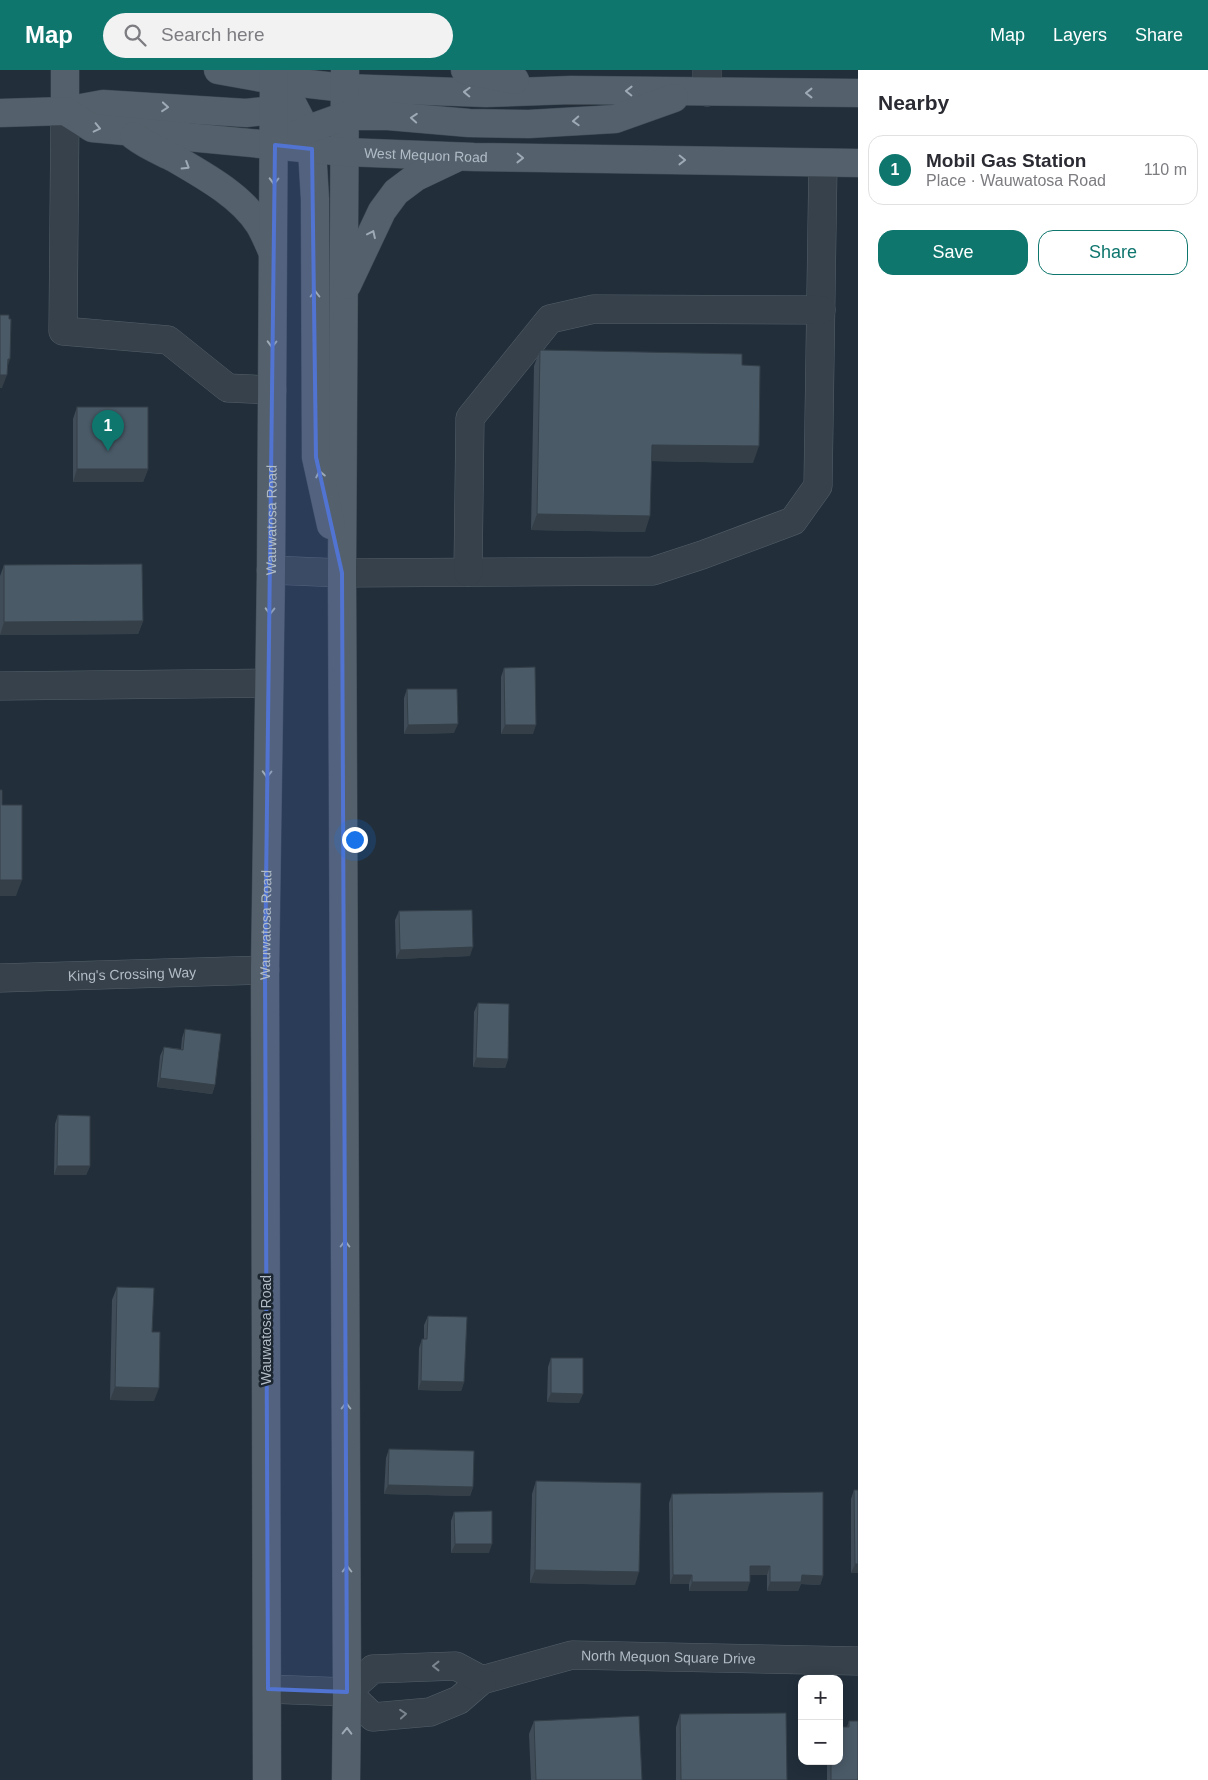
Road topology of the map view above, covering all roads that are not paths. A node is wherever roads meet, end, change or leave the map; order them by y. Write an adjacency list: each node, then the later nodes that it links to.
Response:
1 (65, 70): 10 (main road)
2 (218, 70): 4 (main road, West Mequon Road)
3 (465, 70): 7 (main road)
4 (274, 75): 9 (main road, West Mequon Road); 9 (main road, Wauwatosa Road)
5 (345, 79): 7 (main road, West Mequon Road, one-way to 5); 9 (main road, Wauwatosa Road); 9 (main road, West Mequon Road)
6 (701, 85): 7 (main road, West Mequon Road, one-way to 7); 8 (main road, West Mequon Road, one-way to 6); 9 (main road, one-way to 9)
7 (571, 90)
8 (858, 93)
9 (310, 110): 10 (main road, one-way to 9); 13 (main road, West Mequon Road); 13 (main road, Wauwatosa Road); 14 (main road, West Mequon Road); 24 (main road, one-way to 9)
10 (65, 111): 11 (main road); 12 (main road, West Mequon Road, one-way to 12); 21 (street)
11 (0, 113)
12 (129, 132): 13 (main road, West Mequon Road); 18 (main road, one-way to 18)
13 (275, 145): 18 (main road, Wauwatosa Road, one-way to 18)
14 (345, 152): 15 (main road, West Mequon Road); 19 (main road)
15 (461, 156): 16 (main road, West Mequon Road, one-way to 16); 19 (main road, one-way to 15)
16 (823, 163): 17 (main road, West Mequon Road); 20 (street)
17 (858, 163)
18 (273, 253): 21 (main road, Wauwatosa Road, one-way to 21)
19 (343, 293): 24 (main road)
20 (821, 310): 23 (street); 23 (street)
21 (272, 390): 22 (main road, Wauwatosa Road)
22 (271, 570): 24 (street); 25 (main road, Wauwatosa Road, one-way to 25)
23 (468, 572): 24 (street)
24 (342, 573): 32 (main road, one-way to 24)
25 (268, 682): 26 (street); 27 (main road, Wauwatosa Road, one-way to 27)
26 (0, 686)
27 (265, 970): 28 (street, King's Crossing Way); 31 (main road, Wauwatosa Road)
28 (0, 978)
29 (858, 1661): 30 (street, North Mequon Square Drive)
30 (482, 1680): 32 (street, one-way to 32); 32 (street, North Mequon Square Drive, one-way to 30)
31 (268, 1689): 32 (street); 33 (main road, Wauwatosa Road)
32 (347, 1692): 34 (main road, one-way to 32)
33 (267, 1780)
34 (346, 1780)

